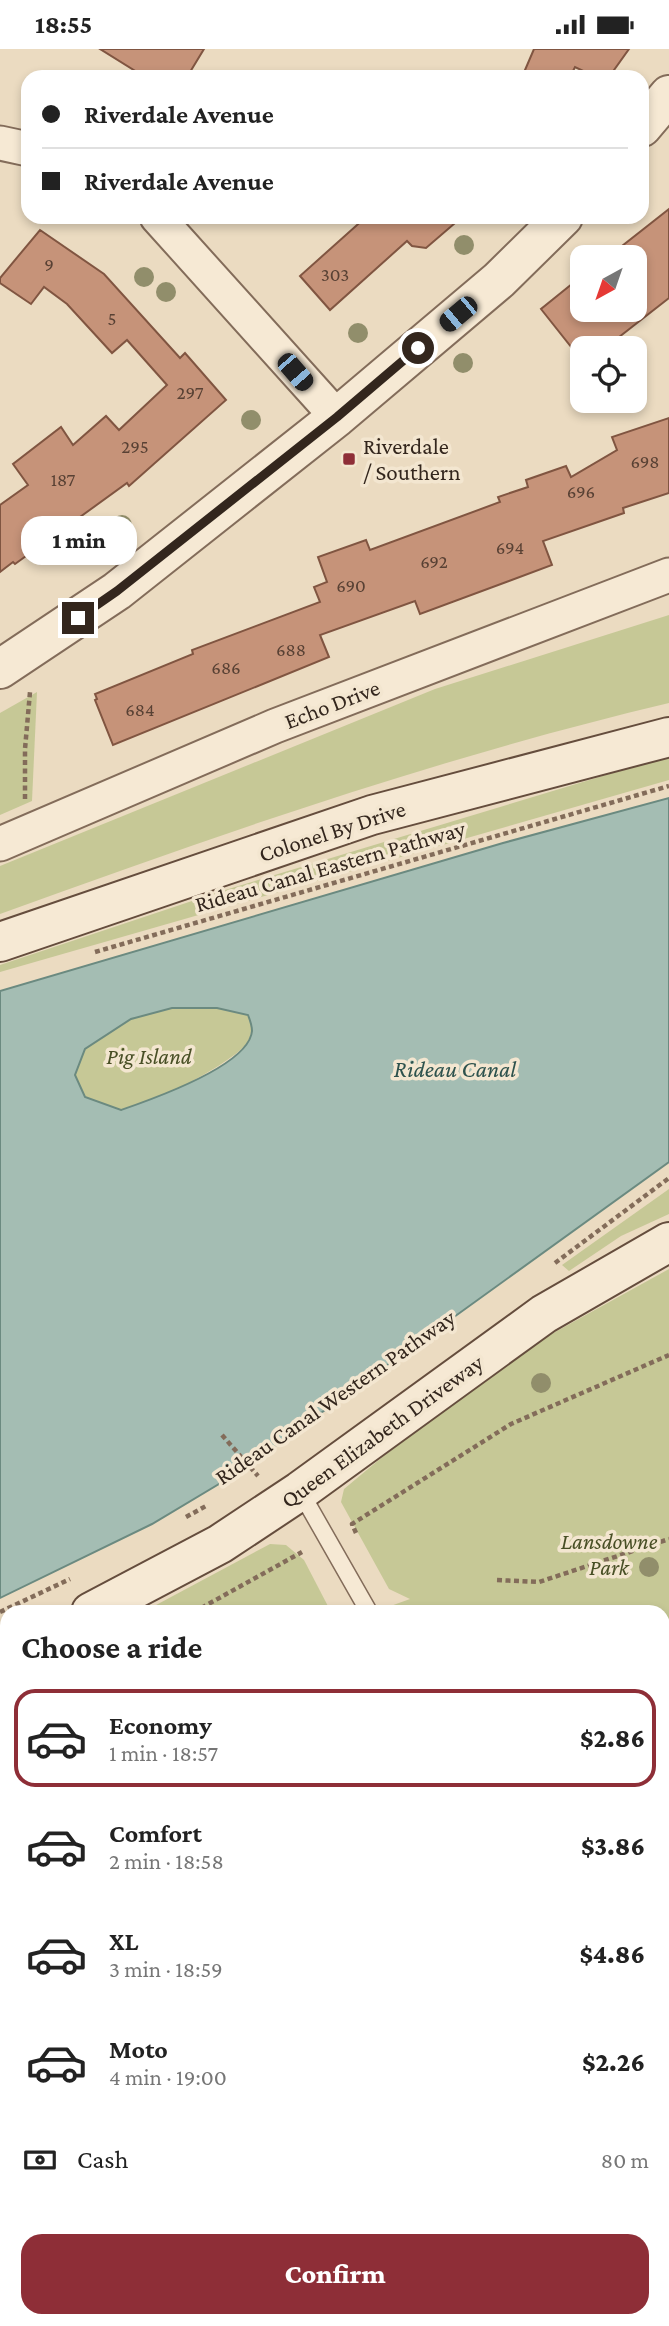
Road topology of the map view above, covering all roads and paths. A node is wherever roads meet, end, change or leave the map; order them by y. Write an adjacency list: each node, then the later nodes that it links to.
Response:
1 (669, 95): 2 (main road)
2 (649, 119)
3 (0, 143): 4 (street)
4 (21, 148)
5 (163, 224): 7 (street)
6 (556, 224): 7 (main road)
7 (337, 417): 9 (main road)
8 (669, 575): 12 (street, Echo Drive)
9 (9, 664): 12 (path)
10 (669, 737): 14 (main road, Colonel By Drive)
11 (669, 786): 15 (path, Rideau Canal Eastern Pathway)
12 (33, 830): 13 (street, Echo Drive)
13 (0, 844)
14 (0, 942)
15 (92, 952)
16 (669, 1178): 18 (path)
17 (669, 1242): 24 (main road, Queen Elizabeth Driveway)
18 (552, 1264)
19 (669, 1355): 27 (path)
20 (222, 1434): 22 (path)
21 (268, 1468): 22 (path, Rideau Canal Western Pathway)
22 (258, 1476): 23 (path, Rideau Canal Western Pathway)
23 (248, 1481)
24 (300, 1491): 33 (main road, Queen Elizabeth Driveway); 35 (lane)
25 (207, 1505): 26 (path, Rideau Canal Western Pathway)
26 (184, 1518)
27 (358, 1537)
28 (669, 1539): 31 (path)
29 (302, 1552): 34 (path)
30 (76, 1576): 32 (path)
31 (497, 1580)
32 (15, 1605)
33 (104, 1605)
34 (207, 1605)
35 (365, 1605)

